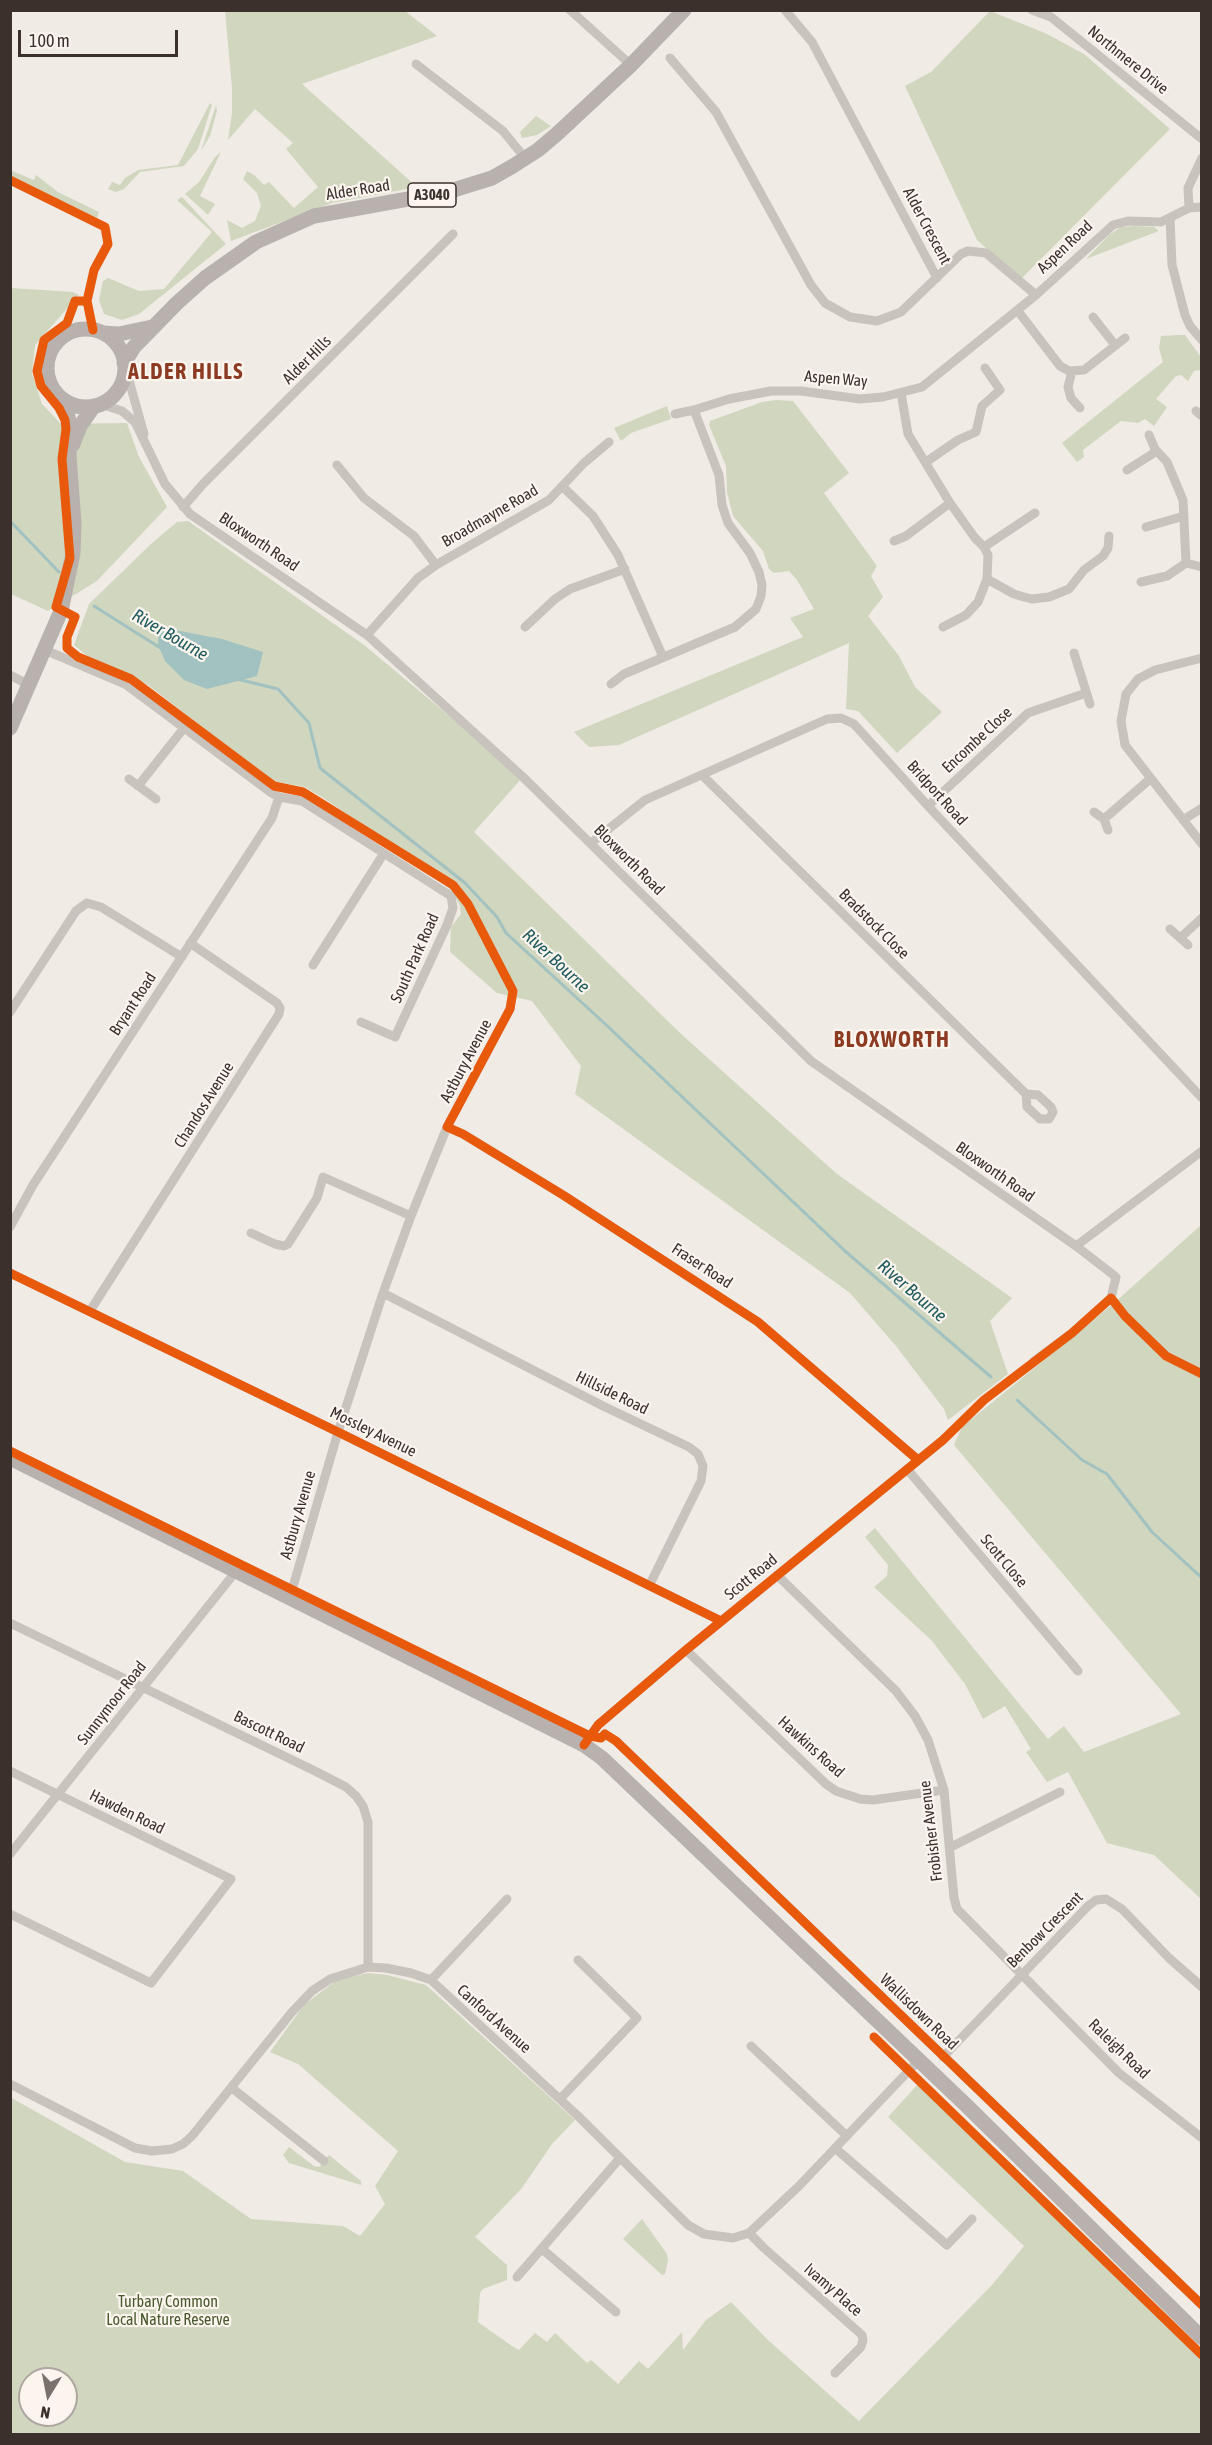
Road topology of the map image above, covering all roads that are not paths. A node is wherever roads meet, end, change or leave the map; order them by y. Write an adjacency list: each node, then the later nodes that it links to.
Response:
1 (570, 10): 7 (street)
2 (684, 10): 7 (main road, Alder Road / A3040)
3 (785, 10): 15 (street, Alder Crescent)
4 (1032, 10): 8 (street, Northmere Drive)
5 (670, 58): 15 (street, Alder Crescent)
6 (416, 64): 9 (street)
7 (631, 65): 9 (main road, Alder Road / A3040)
8 (1202, 139)
9 (525, 158): 19 (main road, Alder Road / A3040)
10 (1202, 159): 12 (street)
11 (1202, 207): 12 (street, Aspen Road)
12 (1189, 208): 13 (street, Aspen Road)
13 (1170, 218): 16 (street, Aspen Road); 22 (street)
14 (453, 234): 43 (street, Alder Hills)
15 (937, 278): 16 (street, Aspen Road)
16 (1036, 295): 17 (street, Aspen Way)
17 (1018, 311): 26 (street); 27 (street, Aspen Way)
18 (1093, 316): 23 (street)
19 (152, 327): 20 (main road, A3040); 24 (main road, Alder Road / A3040)
20 (103, 333): 24 (main road); 28 (main road, A3040)
21 (1125, 338): 23 (street)
22 (1202, 340)
23 (1115, 345): 26 (street)
24 (124, 365): 29 (main road, A3040); 34 (street, Bloxworth Road)
25 (985, 368): 38 (street)
26 (1072, 371): 30 (street)
27 (901, 393): 31 (street, Aspen Way); 38 (street)
28 (57, 394): 29 (main road); 37 (main road, A3040)
29 (97, 405): 34 (street, Bloxworth Road); 37 (main road, A3040)
30 (1080, 408)
31 (694, 410): 32 (street, Aspen Way); 61 (street)
32 (675, 414)
33 (1149, 435): 36 (street)
34 (146, 442): 43 (street, Bloxworth Road)
35 (609, 442): 41 (street, Broadmayne Road)
36 (1157, 451): 40 (street); 45 (street)
37 (69, 456): 59 (main road, A3040)
38 (926, 462): 42 (street)
39 (338, 465): 51 (street, Broadmayne Road)
40 (1126, 470)
41 (563, 487): 51 (street, Broadmayne Road); 53 (street)
42 (950, 503): 48 (street); 49 (street)
43 (183, 507): 58 (street, Bloxworth Road)
44 (1035, 513): 49 (street)
45 (1184, 516): 46 (street); 50 (street)
46 (1146, 527)
47 (1108, 537): 54 (street)
48 (894, 541)
49 (984, 547): 54 (street)
50 (1186, 563): 52 (street); 55 (street)
51 (436, 565): 58 (street, Broadmayne Road)
52 (1202, 567)
53 (625, 568): 56 (street); 61 (street)
54 (987, 579): 57 (street)
55 (1141, 582)
56 (525, 627)
57 (943, 627)
58 (368, 635): 82 (street, Bloxworth Road)
59 (45, 650): 65 (main road, A3040); 69 (street, South Park Road)
60 (1074, 653): 66 (street)
61 (663, 657): 64 (street)
62 (1202, 658): 72 (street)
63 (10, 675): 65 (street)
64 (611, 684)
65 (29, 685): 68 (main road, A3040)
66 (1086, 693): 67 (street); 76 (street, Encombe Close)
67 (1090, 704)
68 (10, 728)
69 (184, 728): 73 (street); 74 (street, South Park Road)
70 (702, 775): 76 (street, Bridport Road); 82 (street, Bridport Road); 95 (street, Bradstock Close)
71 (129, 779): 73 (street)
72 (1150, 779): 79 (street); 80 (street)
73 (138, 786): 75 (street)
74 (279, 797): 84 (street, South Park Road); 88 (street, Bryant Road)
75 (156, 799)
76 (928, 806): 96 (street, Bridport Road)
77 (1202, 808): 80 (street)
78 (1094, 812): 79 (street)
79 (1104, 819): 81 (street)
80 (1184, 820): 83 (street)
81 (1108, 830)
82 (591, 843): 102 (street, Bloxworth Road)
83 (1202, 844)
84 (384, 853): 91 (street); 94 (street, South Park Road)
85 (1202, 918): 87 (street)
86 (1170, 929): 87 (street)
87 (1180, 938): 89 (street)
88 (190, 943): 90 (street, Bryant Road); 105 (street, Chandos Avenue)
89 (1188, 945)
90 (182, 957): 93 (street); 100 (street, Bryant Road)
91 (313, 965)
92 (510, 1009): 97 (street, Astbury Avenue)
93 (10, 1012)
94 (361, 1022)
95 (1026, 1094)
96 (1202, 1098)
97 (447, 1127): 99 (street, Astbury Avenue); 110 (street, Fraser Road)
98 (1202, 1151): 102 (street)
99 (411, 1216): 101 (street); 104 (street, Astbury Avenue)
100 (10, 1227)
101 (251, 1233)
102 (1076, 1246): 106 (street, Bloxworth Road)
103 (10, 1273): 105 (street, Mossley Avenue)
104 (383, 1293): 107 (street, Astbury Avenue); 114 (street, Hillside Road)
105 (90, 1311): 107 (street, Mossley Avenue)
106 (1034, 1361)
107 (338, 1432): 114 (street, Mossley Avenue); 115 (street, Astbury Avenue)
108 (943, 1440): 110 (street, Scott Road)
109 (10, 1458): 112 (main road)
110 (918, 1460): 111 (street, Scott Road)
111 (907, 1470): 113 (street, Scott Road); 119 (street, Scott Close)
112 (237, 1570): 115 (main road); 120 (street, Sunnymoor Road)
113 (777, 1575): 116 (street, Scott Road); 124 (street, Frobisher Avenue)
114 (649, 1586): 116 (street, Mossley Avenue)
115 (290, 1597): 122 (main road)
116 (721, 1621): 118 (street, Scott Road)
117 (10, 1623): 120 (street, Bascott Road)
118 (686, 1650): 122 (street, Scott Road); 124 (street, Hawkins Road)
119 (1078, 1671)
120 (143, 1687): 126 (street, Sunnymoor Road); 132 (street, Bascott Road)
121 (616, 1741): 137 (street, Wallisdown Road)
122 (584, 1745): 138 (main road)
123 (10, 1771): 126 (street, Hawden Road)
124 (944, 1790): 127 (street, Frobisher Avenue)
125 (1060, 1792): 127 (street)
126 (59, 1795): 128 (street, Sunnymoor Road); 130 (street, Hawden Road)
127 (951, 1847): 133 (street, Frobisher Avenue)
128 (10, 1854)
129 (507, 1899): 134 (street)
130 (10, 1914)
131 (578, 1960): 142 (street)
132 (368, 1967): 134 (street, Canford Avenue); 140 (street, Canford Avenue)
133 (1022, 1974): 135 (street, Benbow Crescent); 137 (street, Benbow Crescent); 145 (street, Raleigh Road)
134 (431, 1980): 142 (street, Canford Avenue)
135 (1202, 1987)
136 (751, 2046): 144 (street)
137 (943, 2057): 141 (street, Wallisdown Road)
138 (919, 2060): 143 (main road); 144 (street)
139 (10, 2084): 140 (street, Canford Avenue)
140 (232, 2088): 148 (street)
141 (982, 2093): 143 (street); 153 (street, Wallisdown Road)
142 (560, 2099): 147 (street, Canford Avenue)
143 (968, 2107): 155 (main road)
144 (847, 2136): 146 (street)
145 (1202, 2138)
146 (835, 2148): 149 (street); 150 (street)
147 (620, 2158): 150 (street, Canford Avenue); 151 (street)
148 (324, 2161)
149 (972, 2219)
150 (749, 2233): 156 (street, Ivamy Place)
151 (542, 2249): 152 (street); 154 (street)
152 (517, 2277)
153 (1202, 2305)
154 (616, 2312)
155 (1202, 2338)
156 (835, 2373)

